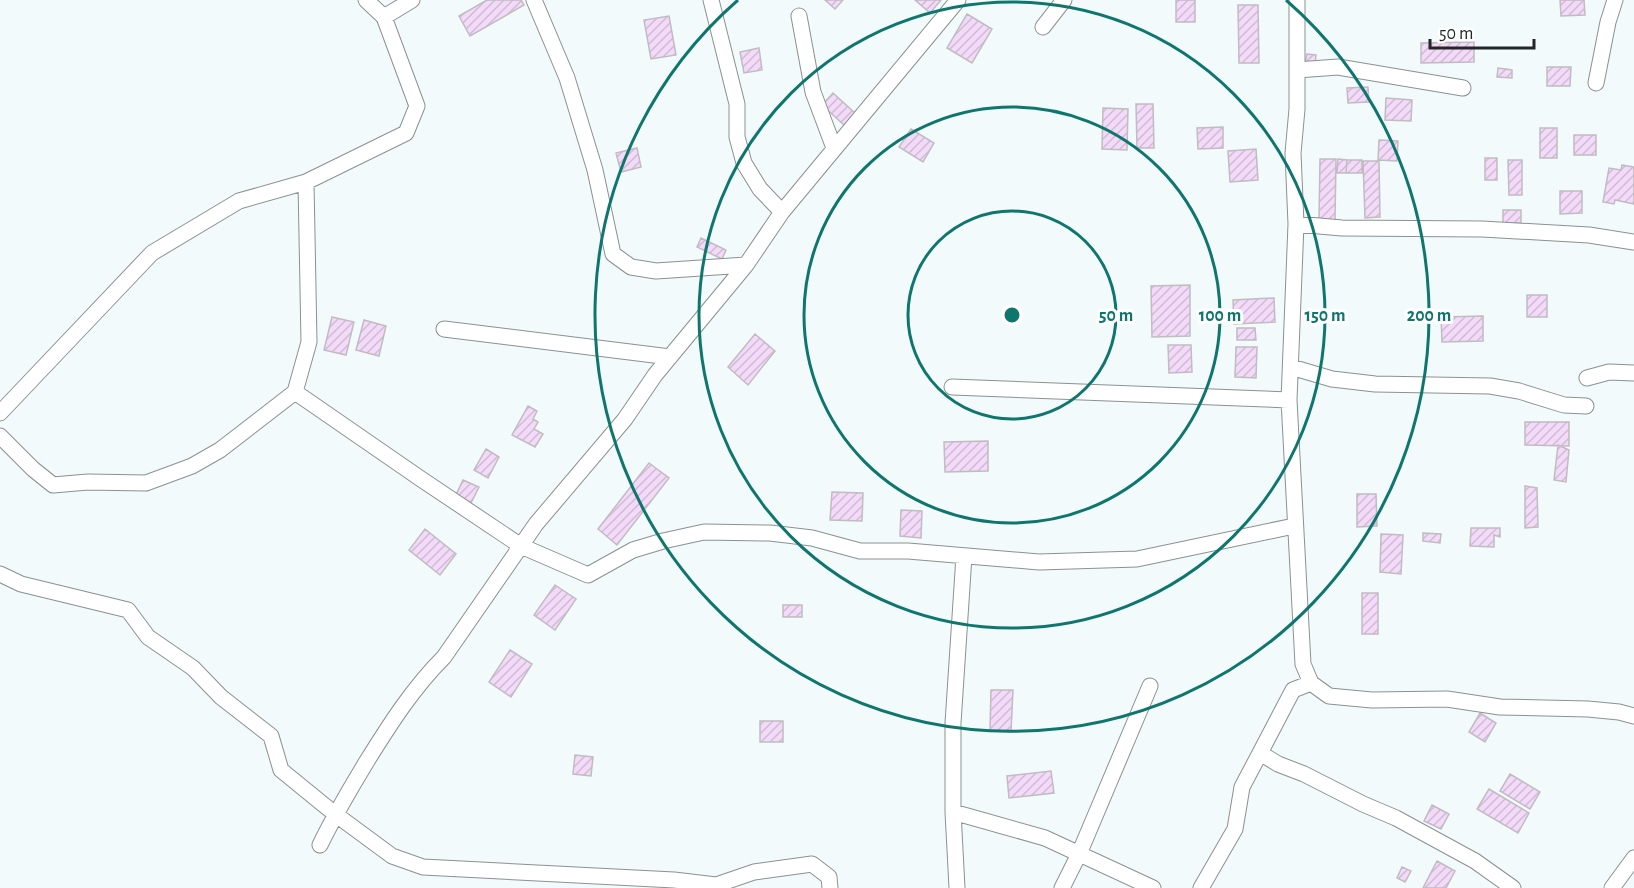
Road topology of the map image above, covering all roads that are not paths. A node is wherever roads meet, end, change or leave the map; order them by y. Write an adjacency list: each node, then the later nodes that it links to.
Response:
1 (366, 0): 10 (street)
2 (411, 0): 10 (street)
3 (534, 0): 20 (street)
4 (711, 0): 17 (street)
5 (958, 0): 15 (street)
6 (1064, 0): 11 (street)
7 (1297, 0): 12 (street)
8 (1615, 0): 13 (street)
9 (799, 16): 15 (street)
10 (384, 17): 16 (street)
11 (1043, 27)
12 (1297, 70): 14 (street); 18 (street)
13 (1596, 83)
14 (1463, 88)
15 (834, 148): 17 (street)
16 (306, 182): 27 (street); 30 (street)
17 (782, 212): 20 (street)
18 (1296, 224): 19 (street); 23 (street)
19 (1634, 242)
20 (746, 265): 22 (street)
21 (444, 329): 22 (street)
22 (670, 357): 33 (street)
23 (1291, 368): 28 (street); 29 (street)
24 (1634, 373): 25 (street)
25 (1587, 378)
26 (952, 387): 28 (street)
27 (296, 392): 31 (street); 33 (street)
28 (1289, 400): 32 (street)
29 (1586, 406)
30 (0, 413)
31 (0, 436)
32 (1294, 526): 34 (street); 36 (street)
33 (521, 546): 34 (street); 41 (street)
34 (964, 556): 40 (street)
35 (0, 574): 41 (street)
36 (1311, 683): 38 (street); 39 (street)
37 (1150, 687): 43 (street)
38 (1634, 716)
39 (1260, 753): 49 (street); 50 (street)
40 (953, 812): 43 (street); 46 (street)
41 (334, 814): 42 (street); 45 (street)
42 (320, 845)
43 (1079, 854): 47 (street); 48 (street)
44 (1634, 858): 51 (street)
45 (830, 888)
46 (957, 888)
47 (1062, 888)
48 (1153, 888)
49 (1201, 888)
50 (1513, 888)
51 (1612, 888)

